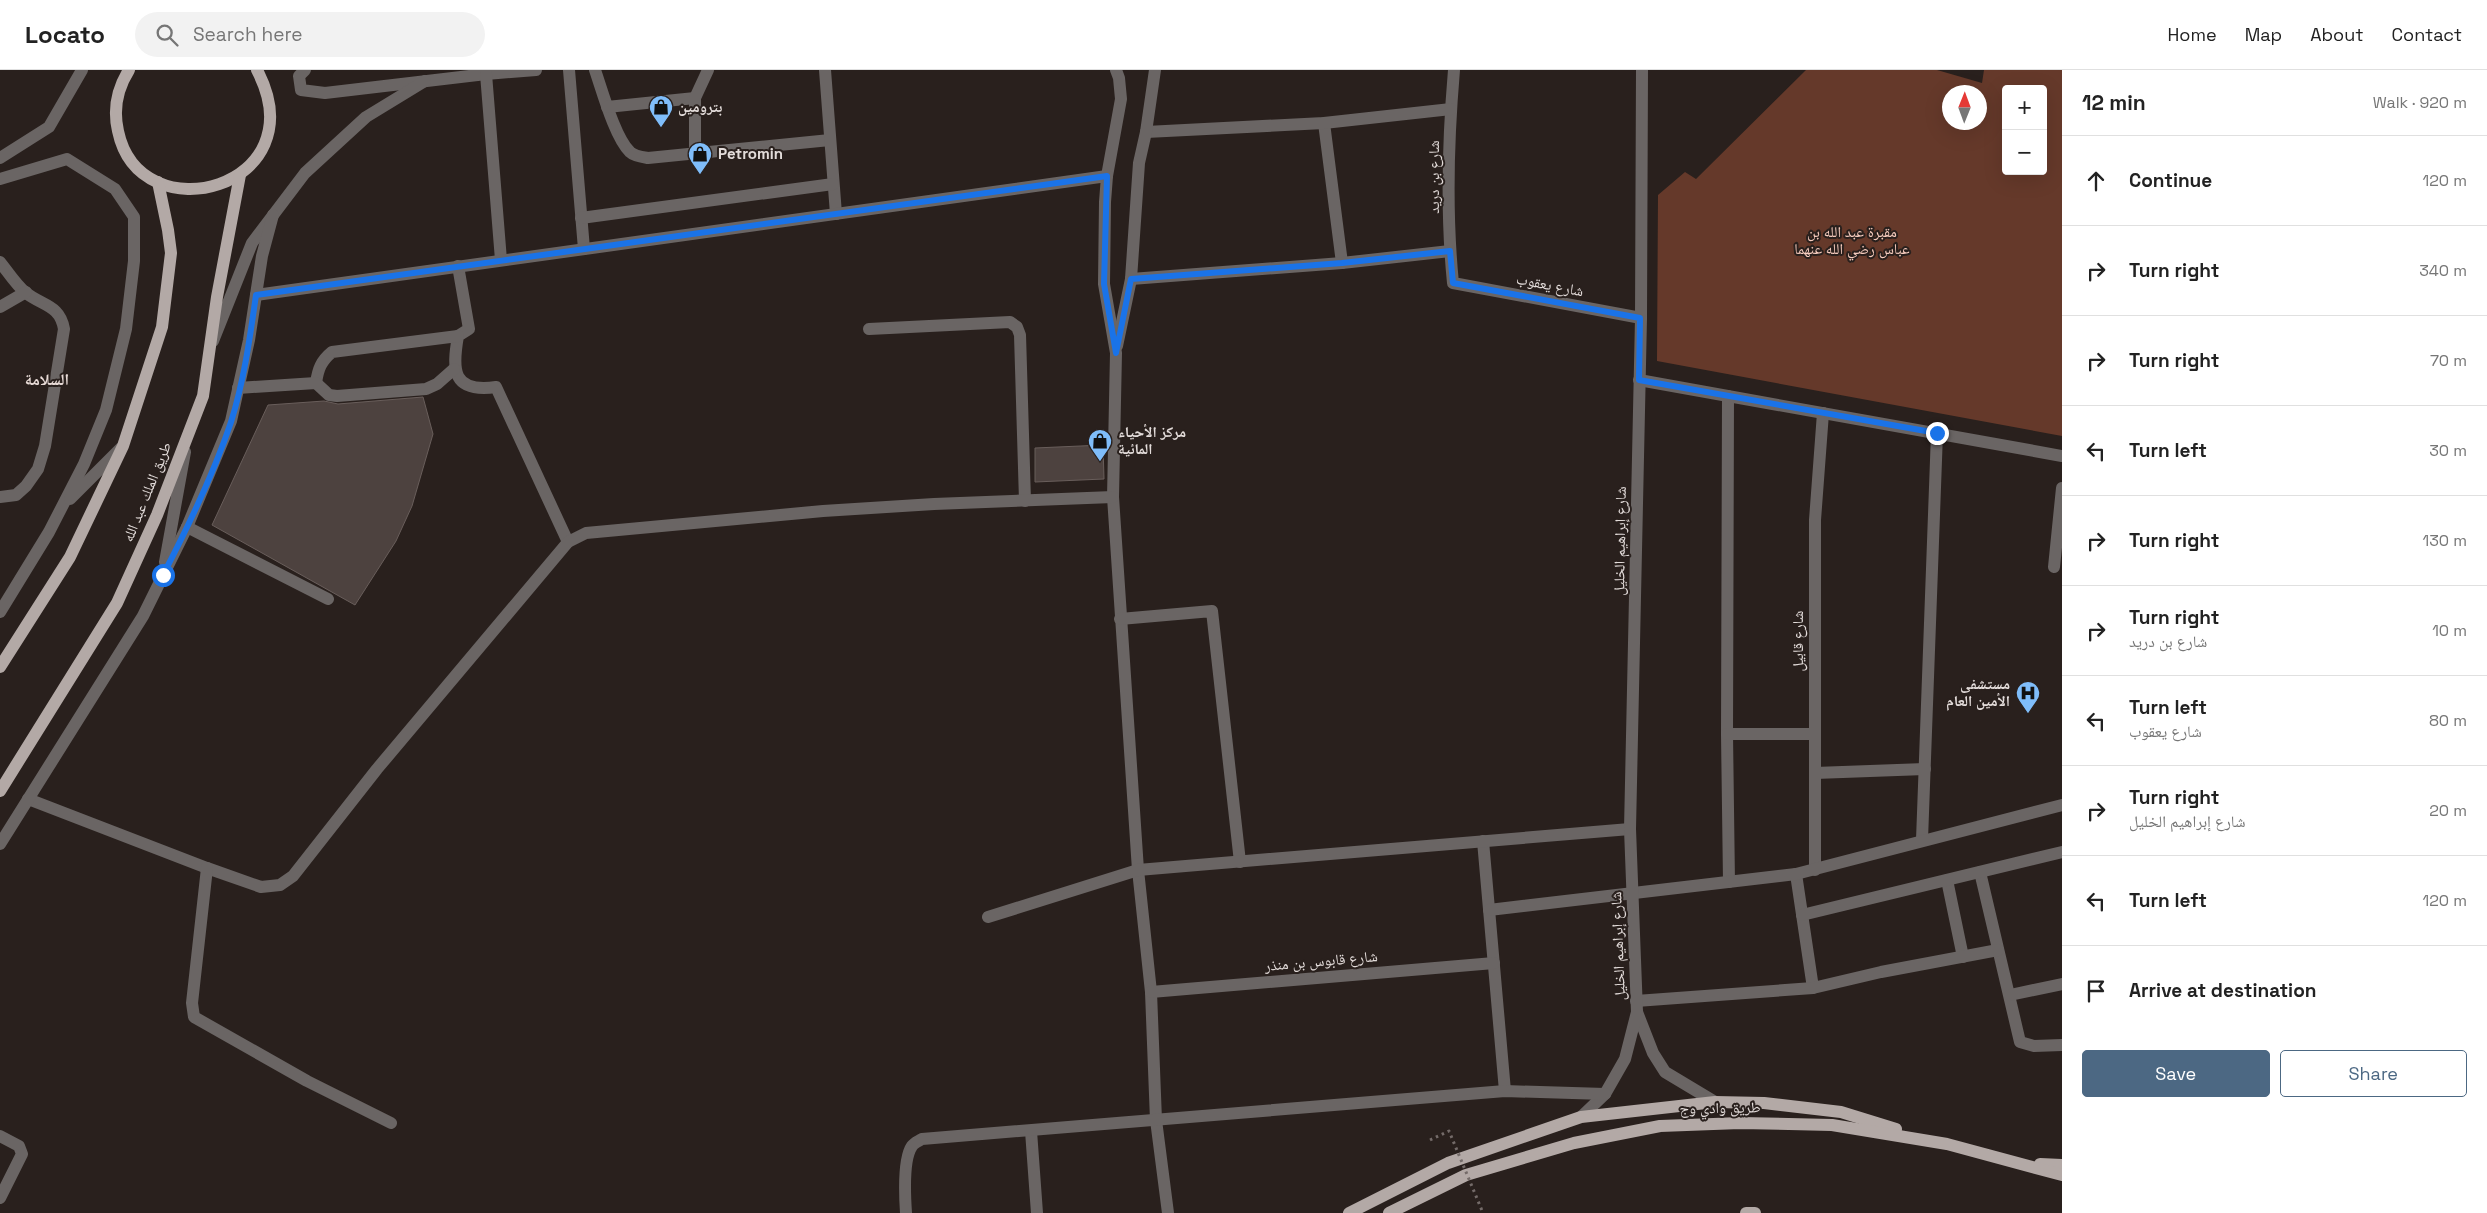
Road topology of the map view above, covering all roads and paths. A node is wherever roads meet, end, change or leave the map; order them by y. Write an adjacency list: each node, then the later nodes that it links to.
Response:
1 (82, 70): 23 (street)
2 (129, 70): 27 (main road)
3 (257, 70): 24 (main road)
4 (305, 70): 15 (street)
5 (536, 70): 14 (street)
6 (569, 70): 31 (street)
7 (595, 70): 17 (street)
8 (708, 70): 16 (street)
9 (825, 70): 21 (street)
10 (1116, 70): 25 (street)
11 (1155, 70): 20 (street)
12 (1454, 70): 18 (street, شارع بن دريد)
13 (1642, 70): 43 (street, شارع إبراهيم الخليل)
14 (486, 74): 15 (street); 34 (street)
15 (425, 81): 30 (street)
16 (695, 98): 17 (street); 22 (street)
17 (607, 106): 22 (street)
18 (1451, 109): 19 (street); 33 (street, شارع بن دريد)
19 (1324, 123): 20 (street); 36 (street)
20 (1146, 132): 38 (street)
21 (830, 140): 22 (street); 28 (street)
22 (695, 153)
23 (0, 158)
24 (240, 175): 27 (main road); 46 (main road, طريق الملك عبد الله)
25 (1107, 176): 29 (street); 47 (street)
26 (0, 178): 62 (street)
27 (158, 182): 56 (main road)
28 (833, 184): 29 (street); 31 (street)
29 (836, 214): 32 (street)
30 (273, 215): 41 (street); 46 (street)
31 (581, 218): 32 (street)
32 (584, 249): 34 (street)
33 (1450, 251): 36 (street); 39 (street, شارع بن دريد)
34 (501, 260): 37 (street)
35 (0, 262): 40 (street)
36 (1342, 263): 38 (street)
37 (458, 266): 41 (street); 45 (street)
38 (1131, 279): 47 (street)
39 (1453, 283): 43 (street, شارع يعقوب)
40 (26, 292): 42 (street); 60 (street)
41 (256, 295): 51 (street)
42 (0, 307)
43 (1640, 318): 49 (street, شارع إبراهيم الخليل)
44 (869, 329): 61 (street)
45 (458, 336): 48 (street); 50 (street)
46 (212, 346): 55 (main road, طريق الملك عبد الله)
47 (1116, 353): 59 (street)
48 (454, 369): 50 (street); 64 (street)
49 (1639, 380): 52 (street); 78 (street, شارع إبراهيم الخليل)
50 (316, 383): 51 (street)
51 (238, 388): 63 (street)
52 (1728, 396): 53 (street); 71 (street)
53 (1823, 413): 54 (street); 72 (street, شارع قابيل)
54 (1937, 433): 57 (street); 73 (street)
55 (188, 434): 66 (street); 75 (main road, طريق الملك عبد الله)
56 (123, 446): 62 (street); 70 (main road)
57 (2062, 456)
58 (2062, 488): 65 (street)
59 (1113, 497): 61 (street); 69 (street)
60 (0, 498)
61 (1026, 500): 64 (street)
62 (62, 508): 68 (street)
63 (187, 528): 66 (street); 67 (street)
64 (568, 542): 84 (street)
65 (2054, 567)
66 (163, 575): 76 (street)
67 (328, 599)
68 (0, 612)
69 (1120, 619): 83 (street); 85 (street)
70 (0, 667)
71 (1727, 734): 72 (street); 90 (street)
72 (1815, 734): 74 (street, شارع قابيل)
73 (1925, 769): 74 (street); 79 (street)
74 (1815, 772): 86 (street, شارع قابيل)
75 (0, 791)
76 (28, 799): 81 (street); 84 (street)
77 (2062, 805): 79 (street)
78 (1630, 828): 80 (street); 91 (street, شارع إبراهيم الخليل)
79 (1922, 840): 86 (street)
80 (1483, 841): 83 (street); 92 (street)
81 (0, 844)
82 (2062, 852): 87 (street)
83 (1240, 862): 85 (street)
84 (207, 868): 109 (street)
85 (1138, 870): 94 (street); 100 (street)
86 (1815, 870): 88 (street)
87 (1980, 872): 89 (street); 95 (street)
88 (1796, 874): 90 (street); 93 (street)
89 (1947, 880): 93 (street); 96 (street)
90 (1729, 882): 91 (street)
91 (1632, 893): 92 (street); 102 (street, شارع إبراهيم الخليل)
92 (1489, 910): 97 (street)
93 (1802, 915): 99 (street)
94 (988, 917)
95 (1998, 950): 96 (street); 101 (street)
96 (1964, 957): 99 (street)
97 (1494, 962): 100 (street, شارع قابوس بن منذر); 104 (street)
98 (2062, 984): 101 (street)
99 (1813, 988): 102 (street)
100 (1151, 992): 108 (street)
101 (2010, 994): 103 (street)
102 (1636, 1006): 105 (street); 106 (street)
103 (2062, 1045)
104 (1505, 1091): 105 (street); 108 (street)
105 (1605, 1094): 107 (street)
106 (1715, 1102): 107 (main road); 113 (main road)
107 (1581, 1117): 121 (main road)
108 (1156, 1120): 110 (street); 120 (street)
109 (391, 1123)
110 (1031, 1131): 118 (street); 119 (street)
111 (0, 1136): 117 (street)
112 (1430, 1140): 123 (path, bridge)
113 (1946, 1144): 114 (main road, طريق وادي وج); 122 (main road, طريق وادي وج)
114 (2015, 1164): 115 (main road); 116 (main road, طريق وادي وج)
115 (2062, 1165)
116 (2062, 1176)
117 (0, 1198)
118 (906, 1213)
119 (1037, 1213)
120 (1168, 1213)
121 (1349, 1213)
122 (1389, 1213)
123 (1483, 1213)
124 (1746, 1213): 125 (main road)
125 (1755, 1213)

